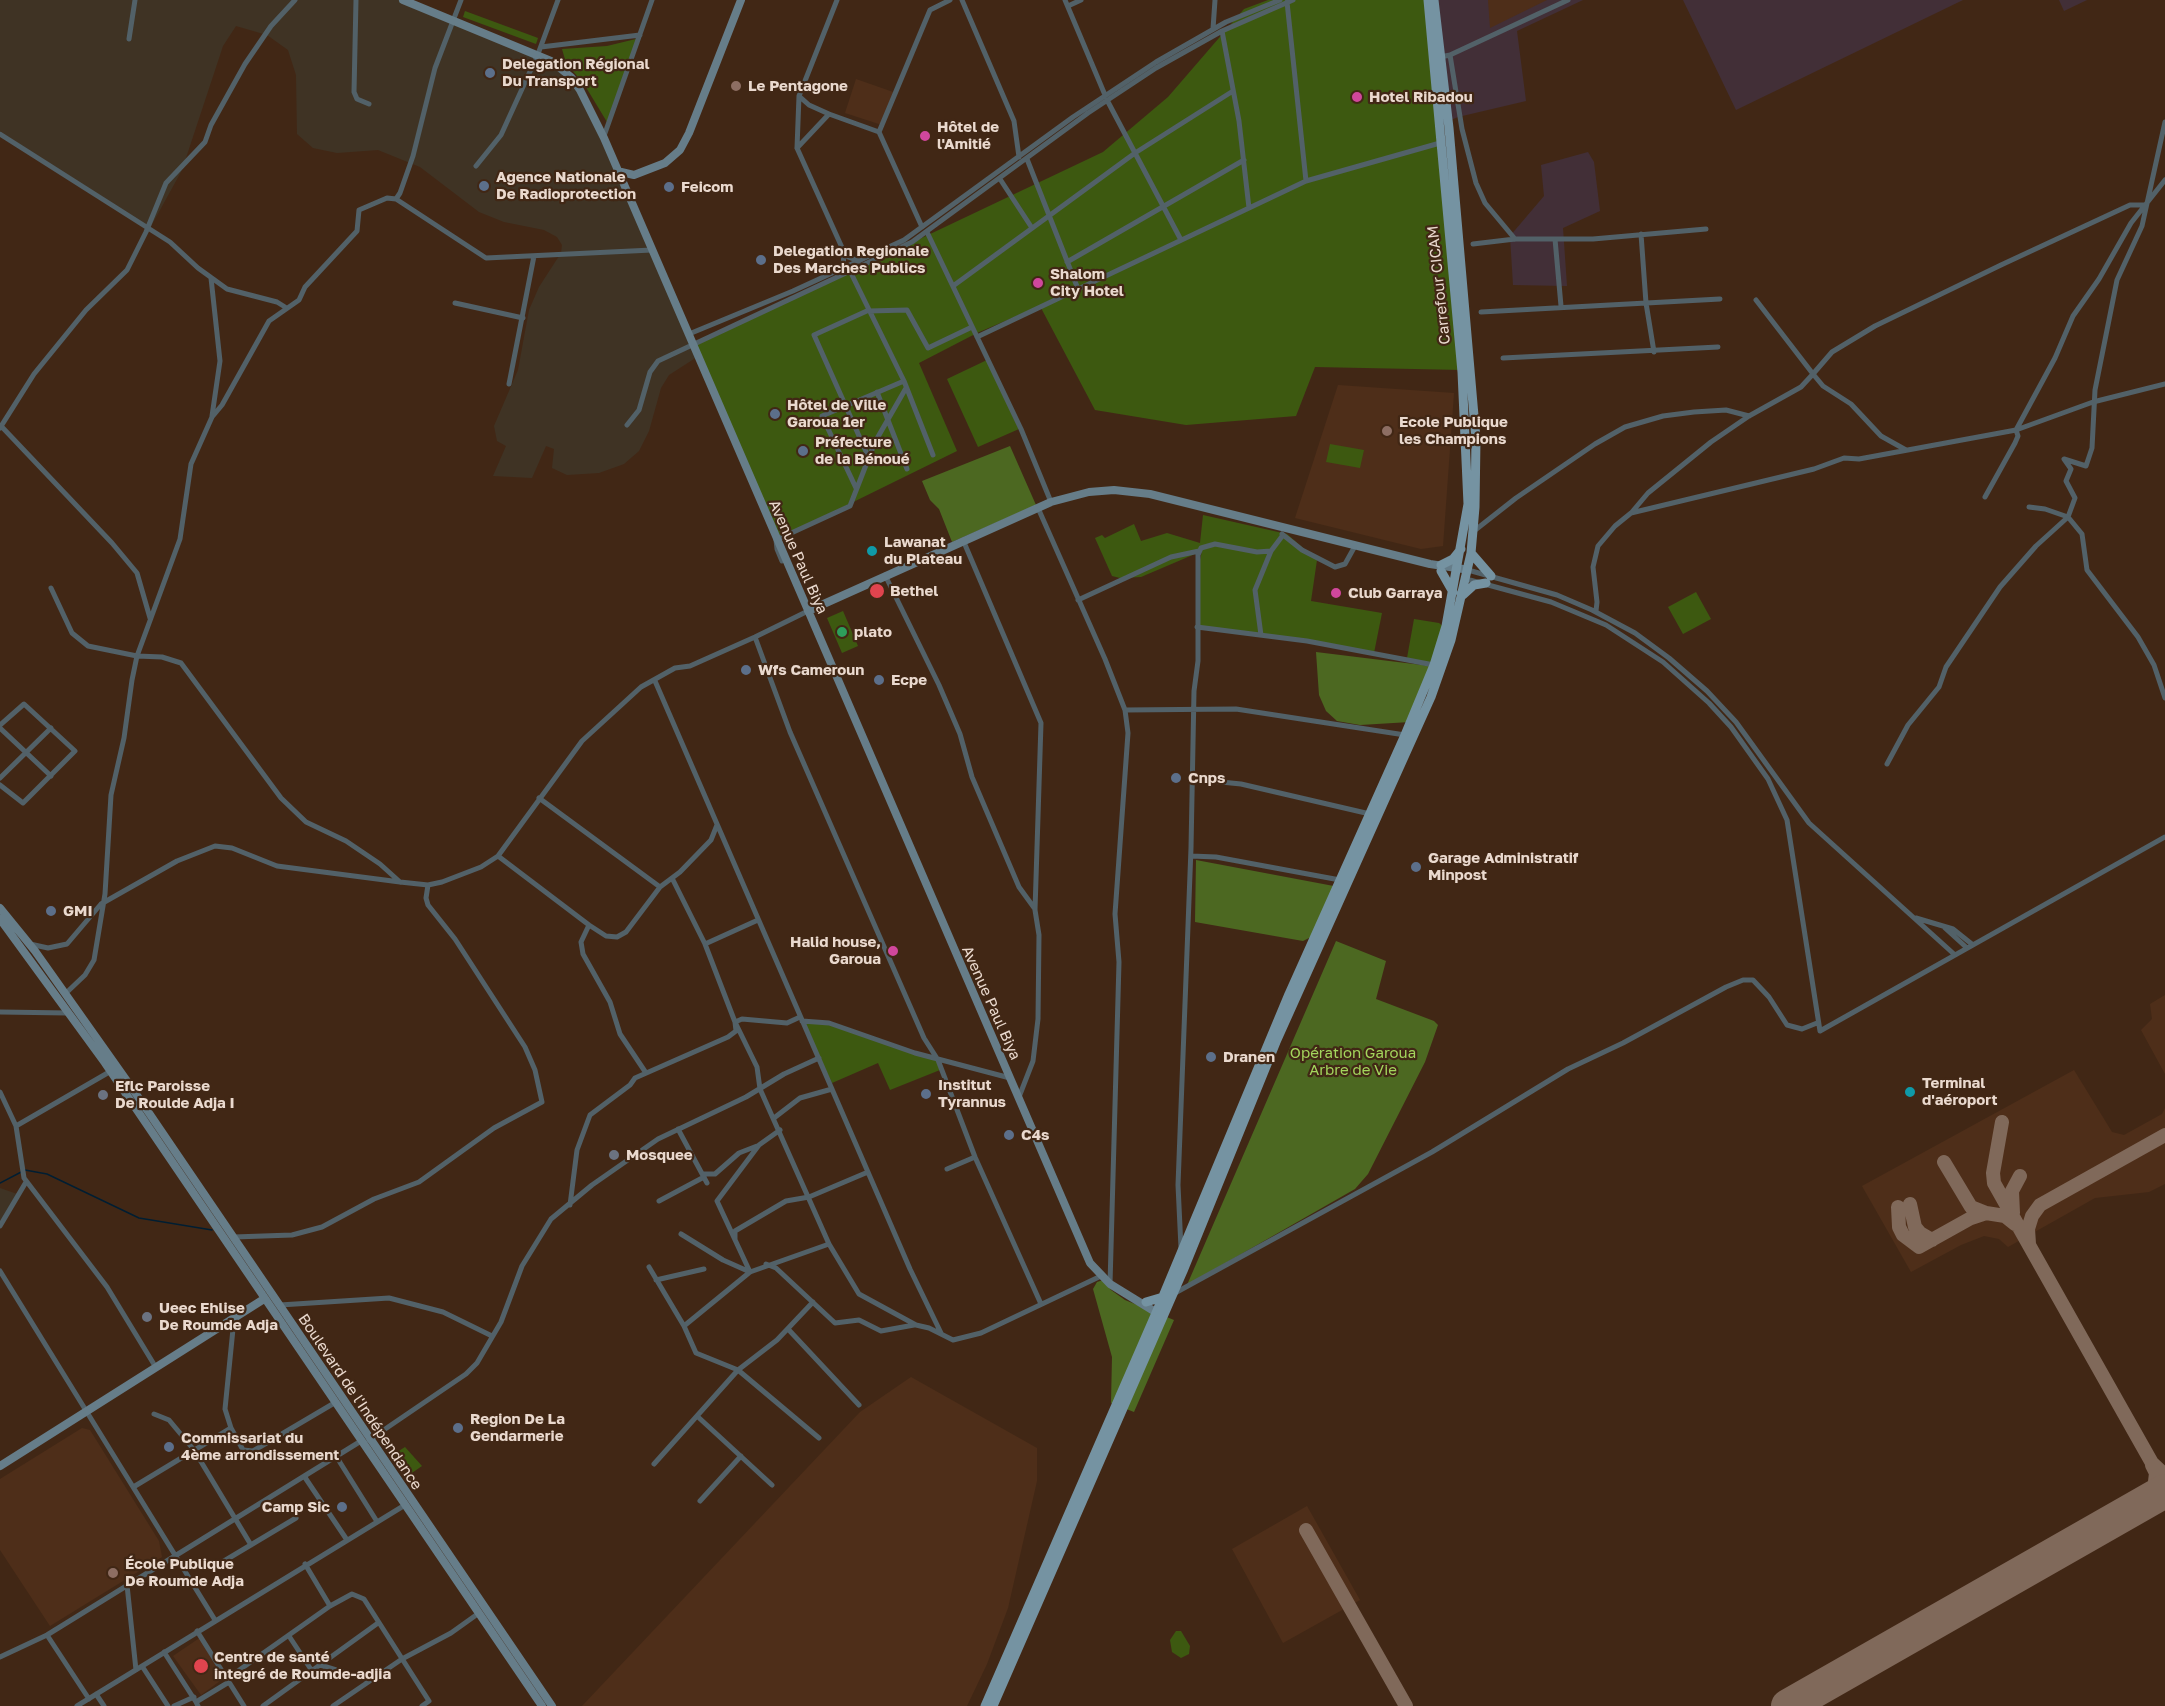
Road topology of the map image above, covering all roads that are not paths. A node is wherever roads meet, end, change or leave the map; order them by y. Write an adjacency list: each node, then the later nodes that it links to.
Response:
1 (135, 0): 24 (street)
2 (295, 0): 55 (street)
3 (356, 0): 31 (street)
4 (403, 0): 20 (main road, Avenue Paul Biya)
5 (461, 0): 20 (street)
6 (558, 0): 25 (street)
7 (652, 0): 23 (street)
8 (741, 0): 45 (main road)
9 (837, 0): 29 (street)
10 (951, 0): 34 (street)
11 (962, 0): 40 (street)
12 (1081, 0): 19 (street)
13 (1215, 0): 21 (street)
14 (1280, 0): 21 (street)
15 (1428, 0): 37 (main road, Carrefour CICAM)
16 (1434, 0): 27 (main road)
17 (1568, 0): 26 (street)
18 (1290, 1): 22 (street); 48 (street)
19 (1066, 3): 30 (street)
20 (453, 20): 25 (main road, Avenue Paul Biya); 50 (street)
21 (1213, 29): 30 (street)
22 (1222, 31): 28 (street); 30 (street)
23 (640, 35): 25 (street); 36 (street)
24 (129, 39)
25 (540, 51): 36 (main road, Avenue Paul Biya); 43 (street)
26 (1450, 56): 27 (street); 60 (street)
27 (1440, 57): 115 (main road)
28 (1233, 91): 39 (street); 42 (street)
29 (800, 96): 32 (street); 38 (street)
30 (1106, 98): 39 (street); 40 (street); 41 (street)
31 (369, 104)
32 (829, 114): 34 (street); 38 (street)
33 (2165, 122): 51 (street)
34 (879, 132): 57 (street)
35 (0, 134): 55 (street)
36 (604, 138): 44 (main road, Avenue Paul Biya)
37 (1440, 143): 48 (street); 119 (main road, Carrefour CICAM)
38 (797, 148): 65 (street)
39 (1136, 153): 52 (street); 54 (street)
40 (1020, 158): 57 (street)
41 (1027, 159): 46 (street); 54 (street)
42 (1244, 160): 52 (street); 53 (street)
43 (476, 166)
44 (617, 171): 45 (main road); 49 (main road, Avenue Paul Biya)
45 (634, 175): 49 (main road)
46 (1000, 179): 56 (street); 57 (street)
47 (2165, 180): 51 (street)
48 (1306, 181): 53 (street)
49 (626, 190): 64 (main road, Avenue Paul Biya)
50 (396, 199): 66 (street); 79 (street)
51 (2146, 205): 90 (street); 95 (street); 102 (street)
52 (1163, 206): 62 (street); 68 (street)
53 (1249, 208): 62 (street)
54 (1048, 216): 56 (street); 68 (street)
55 (148, 228): 71 (street); 101 (street)
56 (1032, 228): 72 (street)
57 (924, 229): 67 (street); 70 (street); 72 (street)
58 (1706, 229): 59 (street)
59 (1641, 234): 61 (street); 77 (street)
60 (1515, 239): 61 (street); 63 (street)
61 (1555, 239): 78 (street)
62 (1181, 240): 73 (street)
63 (1473, 244)
64 (652, 250): 66 (street); 86 (main road, Avenue Paul Biya)
65 (844, 252): 67 (street); 69 (street)
66 (534, 256): 82 (street)
67 (859, 261): 69 (street)
68 (1067, 262): 73 (street)
69 (843, 268): 84 (street)
70 (850, 272): 80 (street); 86 (street)
71 (211, 278): 79 (street); 98 (street)
72 (953, 286): 83 (street)
73 (1078, 289): 85 (street)
74 (1720, 299): 77 (street)
75 (1756, 300): 90 (street)
76 (455, 303): 82 (street)
77 (1646, 303): 78 (street); 88 (street)
78 (1562, 306): 81 (street)
79 (285, 307): 98 (street)
80 (869, 311): 83 (street); 92 (street); 96 (street)
81 (1481, 312)
82 (523, 318): 91 (street)
83 (972, 327): 85 (street)
84 (689, 334)
85 (977, 336): 109 (street)
86 (692, 347): 100 (street); 116 (main road, Avenue Paul Biya)
87 (1718, 347): 88 (street)
88 (1654, 352): 89 (street)
89 (1503, 358)
90 (1813, 374): 97 (street); 103 (street)
91 (509, 384)
92 (905, 384): 94 (street); 99 (street); 104 (street)
93 (2165, 384): 95 (street)
94 (877, 392): 96 (street); 99 (street)
95 (2093, 402): 102 (street); 113 (street)
96 (846, 404): 105 (street); 107 (street)
97 (1749, 416): 112 (street); 115 (street)
98 (212, 417): 133 (street)
99 (887, 417): 105 (street); 106 (street)
100 (627, 425)
101 (1, 427): 133 (street)
102 (2016, 430): 103 (street); 108 (street)
103 (1906, 450): 112 (street)
104 (933, 455)
105 (868, 456): 107 (street)
106 (907, 469)
107 (856, 488): 116 (street)
108 (1985, 497)
109 (1051, 502): 111 (main road); 114 (main road)
110 (2029, 507): 113 (street)
111 (1038, 508): 117 (main road); 129 (street)
112 (1631, 513): 131 (street)
113 (2068, 517): 141 (street); 148 (street)
114 (1282, 532): 118 (main road); 118 (street); 121 (street)
115 (1473, 532): 122 (main road)
116 (776, 540): 130 (main road, Avenue Paul Biya)
117 (963, 540): 125 (main road); 166 (street)
118 (1355, 546): 123 (main road)
119 (1461, 549): 123 (main road); 124 (main road, Carrefour CICAM)
120 (1199, 551): 121 (street); 129 (street); 135 (street)
121 (1271, 551): 136 (street)
122 (1471, 553): 124 (main road); 126 (main road)
123 (1441, 568): 124 (main road); 128 (main road)
124 (1462, 573): 126 (street); 128 (main road)
125 (885, 575): 130 (main road); 166 (street)
126 (1488, 580): 128 (main road); 131 (street); 134 (street)
127 (51, 588): 138 (street)
128 (1458, 595): 139 (main road); 218 (main road)
129 (1078, 600): 143 (street)
130 (808, 611): 137 (street); 185 (main road, Avenue Paul Biya)
131 (1596, 611): 132 (street)
132 (1610, 616): 134 (street); 167 (street)
133 (150, 619): 138 (street)
134 (1606, 625): 180 (street)
135 (1197, 627): 136 (street); 142 (street)
136 (1261, 635): 139 (street)
137 (755, 637): 140 (street); 182 (street)
138 (137, 656): 161 (street); 164 (street)
139 (1434, 665): 146 (main road)
140 (655, 681): 153 (street); 155 (street)
141 (2165, 698)
142 (1194, 708): 143 (street); 146 (street); 151 (street)
143 (1125, 710): 217 (street)
144 (0, 727): 145 (street); 147 (street)
145 (51, 728): 147 (street); 149 (street)
146 (1405, 735): 154 (main road)
147 (26, 753): 149 (street); 150 (street)
148 (1887, 764)
149 (51, 776): 152 (street)
150 (0, 778)
151 (1191, 779): 154 (street); 158 (street)
152 (0, 784)
153 (539, 798): 157 (street); 163 (street)
154 (1370, 814): 160 (main road)
155 (717, 825): 159 (street); 169 (street)
156 (2165, 837): 173 (street)
157 (498, 856): 162 (street); 170 (street)
158 (1191, 856): 160 (street); 209 (street)
159 (672, 878): 163 (street); 172 (street)
160 (1340, 880): 209 (main road)
161 (400, 882): 162 (street); 164 (street)
162 (428, 885): 206 (street)
163 (660, 887): 170 (street)
164 (101, 904): 171 (street); 175 (street)
165 (0, 908): 171 (main road, Boulevard de l'Indépendance)
166 (1035, 910): 189 (street)
167 (1913, 917): 173 (street); 174 (street)
168 (0, 919): 177 (main road, Boulevard de l'Indépendance)
169 (758, 920): 172 (street); 178 (street)
170 (590, 925): 184 (street)
171 (29, 944): 175 (main road, Boulevard de l'Indépendance)
172 (705, 944): 179 (street)
173 (1970, 946): 174 (street)
174 (1955, 955): 180 (street)
175 (65, 994): 206 (main road, Boulevard de l'Indépendance)
176 (0, 1012): 177 (street)
177 (70, 1013): 183 (main road, Boulevard de l'Indépendance)
178 (801, 1019): 179 (street); 181 (street); 182 (street)
179 (735, 1022): 184 (street); 186 (street)
180 (1817, 1023): 218 (street)
181 (819, 1058): 186 (street); 187 (street)
182 (938, 1060): 185 (street); 195 (street)
183 (111, 1071): 191 (street); 219 (main road, Boulevard de l'Indépendance)
184 (646, 1072): 203 (street)
185 (1010, 1078): 189 (main road, Avenue Paul Biya)
186 (760, 1089): 190 (street); 192 (street)
187 (832, 1089): 190 (street); 197 (street)
188 (0, 1092): 191 (street)
189 (1019, 1097): 215 (main road, Avenue Paul Biya)
190 (774, 1118): 193 (street)
191 (16, 1126): 199 (street)
192 (678, 1129): 198 (street); 203 (street)
193 (780, 1130): 194 (street); 201 (street)
194 (759, 1145): 198 (street); 207 (street)
195 (975, 1157): 196 (street); 223 (street)
196 (947, 1169)
197 (868, 1172): 201 (street); 230 (street)
198 (703, 1175): 200 (street); 202 (street)
199 (27, 1182): 204 (street); 232 (street)
200 (707, 1184)
201 (809, 1197): 207 (street); 208 (street)
202 (659, 1201)
203 (570, 1205): 231 (street)
204 (0, 1226)
205 (681, 1234): 214 (street)
206 (232, 1238): 219 (main road, Boulevard de l'Indépendance)
207 (735, 1242): 214 (street)
208 (829, 1244): 210 (street); 227 (street)
209 (1182, 1252): 220 (main road)
210 (766, 1264): 214 (street); 221 (street)
211 (649, 1267): 216 (street)
212 (704, 1269): 216 (street)
213 (0, 1271): 236 (street)
214 (750, 1272): 228 (street)
215 (1101, 1276): 217 (main road, Avenue Paul Biya); 223 (street)
216 (656, 1280): 228 (street)
217 (1110, 1284): 222 (main road, Avenue Paul Biya)
218 (1173, 1294): 225 (main road)
219 (267, 1297): 224 (main road, Boulevard de l'Indépendance); 226 (main road); 234 (main road, Boulevard de l'Indépendance)
220 (1163, 1297): 222 (main road); 225 (main road)
221 (813, 1302): 227 (street); 229 (street)
222 (1142, 1302): 225 (main road, Avenue Paul Biya)
223 (1041, 1304): 230 (street)
224 (277, 1305): 231 (street); 241 (main road, Boulevard de l'Indépendance)
225 (1161, 1312): 291 (main road); 292 (main road)
226 (234, 1318): 232 (main road); 239 (street)
227 (916, 1325): 230 (street)
228 (684, 1326): 233 (street)
229 (788, 1329): 233 (street); 235 (street)
230 (941, 1333)
231 (492, 1336): 241 (street)
232 (155, 1366): 236 (main road)
233 (738, 1370): 238 (street); 240 (street)
234 (336, 1402): 239 (street); 241 (main road, Boulevard de l'Indépendance)
235 (859, 1405)
236 (85, 1411): 246 (main road); 249 (street)
237 (154, 1414): 242 (street)
238 (698, 1416): 244 (street); 245 (street)
239 (231, 1428): 242 (street)
240 (819, 1438)
241 (365, 1440): 243 (street); 251 (main road, Boulevard de l'Indépendance); 290 (main road, Boulevard de l'Indépendance)
242 (194, 1450): 249 (street); 253 (street)
243 (336, 1456): 247 (street); 254 (street)
244 (741, 1456): 248 (street); 250 (street)
245 (654, 1464)
246 (0, 1466)
247 (304, 1476): 253 (street); 255 (street)
248 (772, 1485)
249 (135, 1486): 257 (street)
250 (700, 1501)
251 (405, 1505): 255 (street); 262 (main road, Boulevard de l'Indépendance)
252 (296, 1518): 256 (street)
253 (235, 1519): 256 (street); 257 (street)
254 (376, 1520)
255 (347, 1540): 259 (street)
256 (251, 1545): 258 (street)
257 (176, 1555): 260 (street); 263 (street)
258 (224, 1561)
259 (305, 1564): 261 (street); 263 (street)
260 (127, 1586): 266 (street); 273 (street)
261 (330, 1606): 264 (street); 267 (street)
262 (478, 1612): 270 (street); 289 (main road, Boulevard de l'Indépendance)
263 (215, 1620): 265 (street)
264 (378, 1623): 270 (street); 271 (street)
265 (197, 1631): 268 (street); 275 (street)
266 (47, 1635): 269 (street); 278 (street)
267 (289, 1636): 274 (street); 275 (street)
268 (164, 1652): 272 (street); 279 (street)
269 (0, 1657)
270 (402, 1659): 276 (street); 280 (street)
271 (320, 1665): 274 (street); 276 (street)
272 (142, 1666): 273 (street); 283 (street)
273 (136, 1670): 277 (street)
274 (312, 1671): 286 (street)
275 (228, 1680): 279 (street); 285 (street)
276 (369, 1680): 287 (street)
277 (96, 1694): 278 (street); 282 (street)
278 (88, 1699): 281 (street)
279 (196, 1702): 284 (street)
280 (431, 1704): 288 (street)
281 (77, 1706)
282 (104, 1706)
283 (168, 1706)
284 (174, 1706)
285 (244, 1706)
286 (263, 1706)
287 (333, 1706)
288 (422, 1706)
289 (543, 1706)
290 (552, 1706)
291 (985, 1706)
292 (993, 1706)

